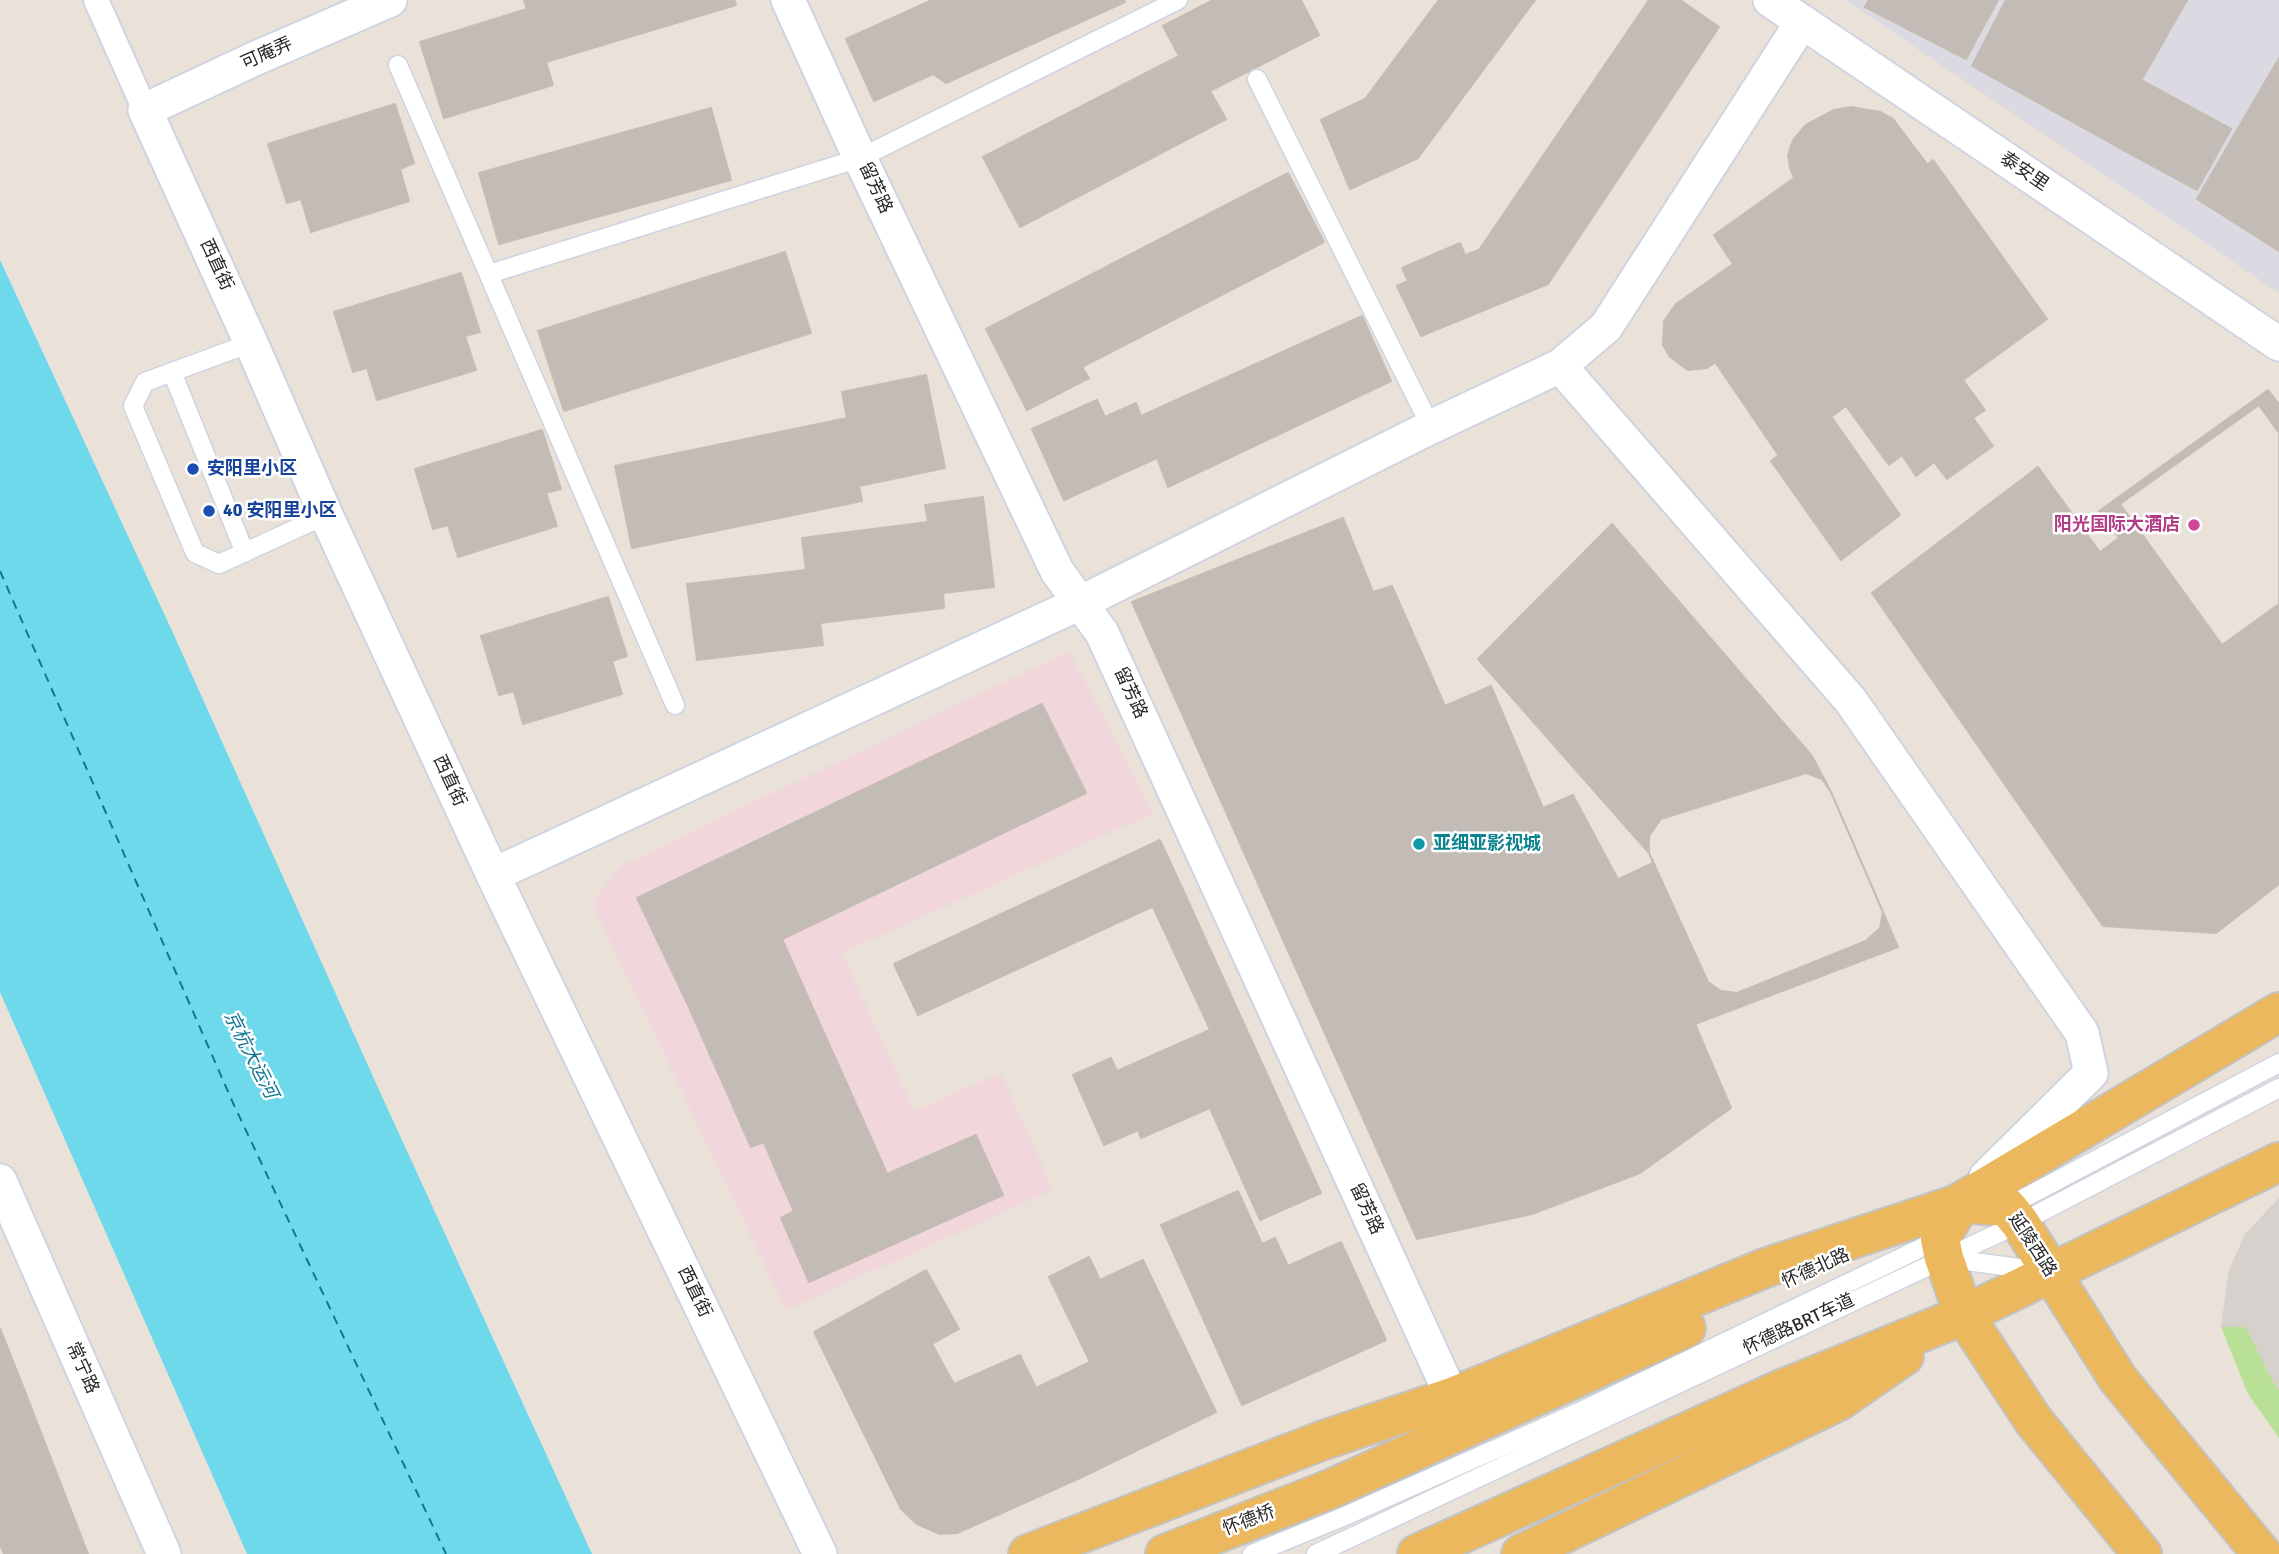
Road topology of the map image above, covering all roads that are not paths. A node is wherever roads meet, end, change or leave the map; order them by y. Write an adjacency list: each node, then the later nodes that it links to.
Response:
1 (96, 0): 9 (street, 西直街)
2 (390, 0): 9 (street, 可庵弄)
3 (788, 0): 10 (street, 留芳路)
4 (1178, 0): 10 (lane)
5 (1770, 0): 6 (street, 泰安里)
6 (1802, 22): 13 (street, 泰安里); 14 (street)
7 (398, 65): 11 (lane)
8 (1257, 79): 16 (lane)
9 (145, 110): 12 (street, 西直街)
10 (860, 158): 11 (lane); 19 (street, 留芳路)
11 (489, 274): 20 (lane)
12 (251, 343): 15 (lane); 17 (street, 西直街)
13 (2279, 344)
14 (1560, 366): 16 (street); 27 (street)
15 (172, 372): 18 (lane); 18 (lane)
16 (1431, 427): 19 (street)
17 (326, 515): 18 (lane); 21 (street, 西直街)
18 (245, 553)
19 (1080, 603): 21 (street); 32 (street, 留芳路)
20 (676, 705)
21 (493, 874): 35 (street, 西直街)
22 (2279, 1012): 27 (main road, 怀德北路)
23 (2279, 1063): 28 (lane)
24 (2279, 1088): 28 (lane)
25 (2279, 1162): 30 (main road)
26 (0, 1181): 34 (street, 常宁路)
27 (1961, 1203): 28 (main road, 延陵西路); 29 (main road); 32 (main road); 33 (main road, 怀德北路)
28 (2013, 1215): 29 (lane); 30 (main road, 延陵西路)
29 (1942, 1248): 30 (lane); 31 (main road); 33 (lane, 怀德路BRT车道); 39 (lane, 怀德路BRT车道)
30 (2050, 1273): 31 (main road); 43 (main road, 延陵西路)
31 (1964, 1315): 40 (main road); 41 (main road); 42 (main road)
32 (1452, 1397): 36 (main road)
33 (1339, 1502): 37 (main road, 怀德桥); 38 (lane, 怀德路BRT车道)
34 (164, 1554)
35 (820, 1554)
36 (1028, 1554)
37 (1165, 1554)
38 (1252, 1554)
39 (1316, 1554)
40 (1417, 1554)
41 (1521, 1554)
42 (2142, 1554)
43 (2262, 1554)

